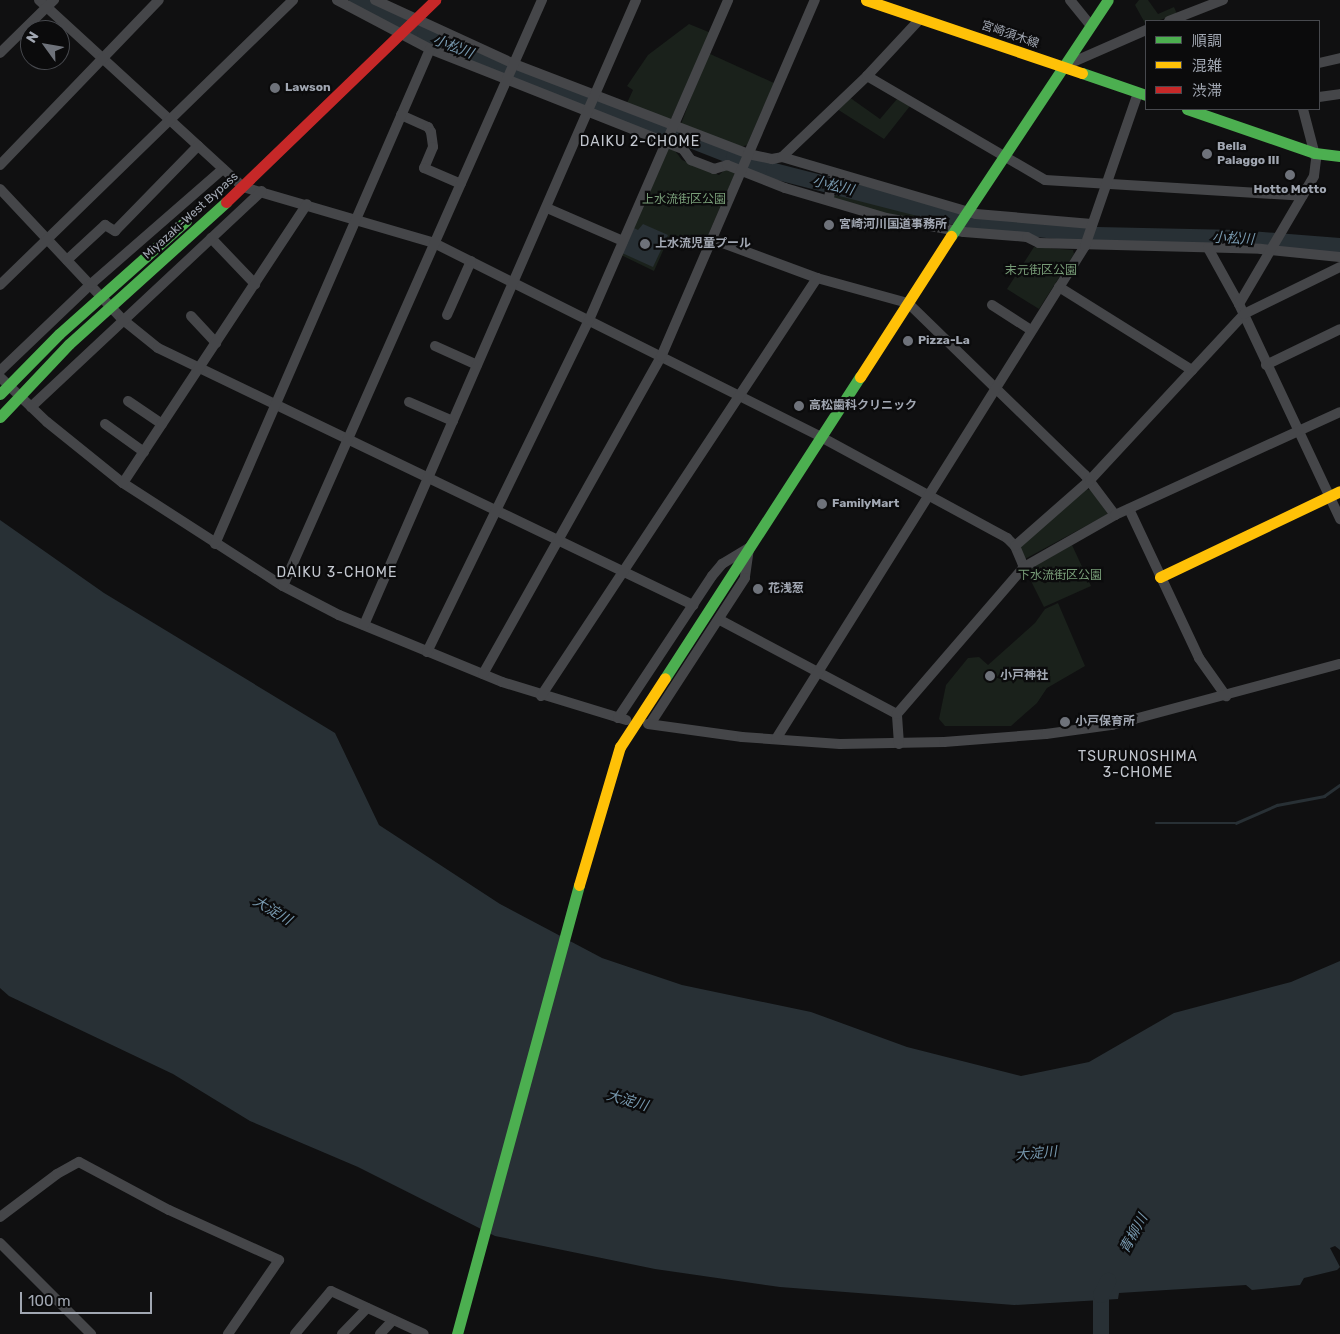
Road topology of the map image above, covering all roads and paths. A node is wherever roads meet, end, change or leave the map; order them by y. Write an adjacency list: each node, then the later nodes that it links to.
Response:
1 (159, 0): 24 (street)
2 (293, 0): 39 (street)
3 (337, 0): 21 (street)
4 (374, 0): 17 (street)
5 (419, 0): 17 (main road)
6 (435, 0): 17 (main road)
7 (542, 0): 27 (street)
8 (636, 0): 31 (street)
9 (728, 0): 40 (street)
10 (815, 0): 44 (street)
11 (866, 0): 16 (main road, 宮崎須木線)
12 (1070, 0): 19 (street)
13 (1108, 0): 19 (main road)
14 (1223, 0): 18 (street)
15 (46, 2): 23 (street); 24 (street)
16 (920, 18): 28 (main road, 宮崎須木線); 29 (street)
17 (408, 19): 21 (main road, Miyazaki-West Bypass); 27 (street)
18 (1172, 20)
19 (1091, 26): 28 (main road)
20 (1145, 30): 28 (street)
21 (395, 32): 22 (street); 52 (main road, Miyazaki-West Bypass)
22 (430, 50): 30 (street); 38 (street)
23 (0, 53)
24 (103, 58): 39 (street); 48 (street)
25 (1340, 58): 26 (street)
26 (1320, 63)
27 (514, 64): 30 (street); 31 (street)
28 (1061, 67): 32 (main road, 宮崎須木線); 45 (main road)
29 (867, 76): 45 (street); 47 (street)
30 (507, 80): 37 (street); 53 (street)
31 (595, 94): 37 (street); 40 (street)
32 (1142, 94): 54 (street)
33 (1340, 94): 34 (street)
34 (1320, 98)
35 (1190, 110): 43 (main road)
36 (1303, 110): 43 (street)
37 (587, 111): 41 (street); 60 (street)
38 (401, 115): 53 (street); 62 (street)
39 (171, 122): 42 (street); 66 (street)
40 (674, 125): 41 (street); 44 (street)
41 (666, 143): 50 (street); 68 (street)
42 (198, 146): 49 (street); 74 (street)
43 (1314, 153): 46 (main road); 57 (street)
44 (748, 154): 47 (street); 50 (street)
45 (1005, 155): 54 (street); 61 (main road)
46 (1340, 156)
47 (782, 157): 51 (street)
48 (0, 165)
49 (223, 169): 52 (street); 79 (street)
50 (741, 170): 58 (street); 67 (street)
51 (836, 174): 58 (street); 61 (street)
52 (239, 184): 56 (street); 103 (main road, Miyazaki-West Bypass); 110 (main road, Miyazaki-West Bypass)
53 (461, 184): 69 (street)
54 (1106, 186): 57 (street); 63 (street)
55 (0, 189): 66 (street)
56 (262, 191): 59 (street); 65 (street)
57 (1303, 196): 72 (street)
58 (828, 200): 64 (street)
59 (307, 204): 62 (street); 80 (street)
60 (547, 208): 68 (street); 78 (street)
61 (967, 211): 63 (street); 64 (main road)
62 (357, 220): 69 (street); 107 (street)
63 (1092, 224): 70 (street)
64 (956, 229): 70 (street); 83 (main road)
65 (211, 238): 80 (street); 89 (street)
66 (47, 239): 74 (street); 81 (street)
67 (712, 239): 77 (street); 95 (street)
68 (623, 241): 90 (street)
69 (434, 243): 75 (street); 116 (street)
70 (1084, 246): 71 (street); 82 (street)
71 (1208, 248): 72 (street); 84 (street)
72 (1269, 249): 73 (street); 84 (street)
73 (1340, 257)
74 (67, 260): 79 (street)
75 (471, 262): 78 (street); 87 (street)
76 (1340, 267): 86 (street)
77 (816, 278): 83 (street); 104 (street)
78 (513, 282): 90 (street); 96 (street)
79 (91, 284): 89 (street); 100 (street)
80 (255, 284): 93 (street)
81 (0, 286)
82 (1059, 287): 92 (street); 99 (street)
83 (908, 303): 102 (street); 115 (main road)
84 (1239, 304): 86 (street)
85 (992, 305): 92 (street)
86 (1244, 314): 97 (street); 99 (street)
87 (447, 315)
88 (191, 316): 93 (street)
89 (122, 319): 98 (street); 108 (street)
90 (589, 320): 95 (street); 124 (street)
91 (1340, 329): 97 (street)
92 (1031, 330): 102 (street)
93 (216, 343): 98 (street)
94 (435, 346): 96 (street)
95 (662, 357): 104 (street); 127 (street)
96 (477, 365): 111 (street)
97 (1266, 365): 114 (street)
98 (200, 367): 107 (street); 113 (street)
99 (1192, 370): 119 (street)
100 (0, 371)
101 (0, 377): 108 (street)
102 (995, 387): 119 (street); 122 (street)
103 (0, 394)
104 (739, 396): 115 (street); 132 (street)
105 (128, 401): 113 (street)
106 (410, 402): 111 (street)
107 (277, 405): 116 (street); 128 (street)
108 (31, 407): 120 (street)
109 (1340, 412): 114 (street)
110 (0, 417)
111 (452, 421): 118 (street)
112 (105, 424): 117 (street)
113 (162, 424): 117 (street)
114 (1298, 432): 121 (street); 123 (street)
115 (821, 437): 122 (street); 130 (main road)
116 (348, 438): 118 (street); 134 (street)
117 (144, 452): 120 (street)
118 (429, 478): 124 (street); 137 (street)
119 (1090, 480): 125 (street); 129 (street)
120 (123, 483): 128 (street)
121 (1335, 494): 126 (street); 133 (main road)
122 (928, 495): 129 (street); 140 (street)
123 (1130, 509): 125 (street); 133 (street)
124 (495, 510): 127 (street); 138 (street)
125 (1115, 515): 131 (street)
126 (1340, 519)
127 (558, 540): 132 (street); 141 (street)
128 (215, 544): 134 (street)
129 (1015, 546): 131 (street)
130 (749, 548): 135 (street); 136 (street); 157 (main road)
131 (1024, 567): 144 (street)
132 (624, 571): 135 (street); 142 (street)
133 (1160, 577): 143 (street)
134 (283, 586): 137 (street)
135 (693, 605): 142 (street)
136 (720, 620): 140 (street); 145 (street)
137 (364, 625): 138 (street)
138 (427, 652): 141 (street)
139 (1340, 664): 143 (street)
140 (817, 673): 144 (street); 145 (street)
141 (483, 674): 142 (street)
142 (541, 696)
143 (1226, 696): 146 (street)
144 (897, 714): 146 (street)
145 (776, 739): 146 (street)
146 (899, 744)
147 (0, 1217): 152 (street)
148 (0, 1244): 151 (street)
149 (367, 1308): 150 (street); 153 (street); 154 (street)
150 (393, 1320): 155 (street); 156 (street)
151 (91, 1334)
152 (228, 1334)
153 (295, 1334)
154 (342, 1334)
155 (380, 1334)
156 (424, 1334)
157 (457, 1334)

